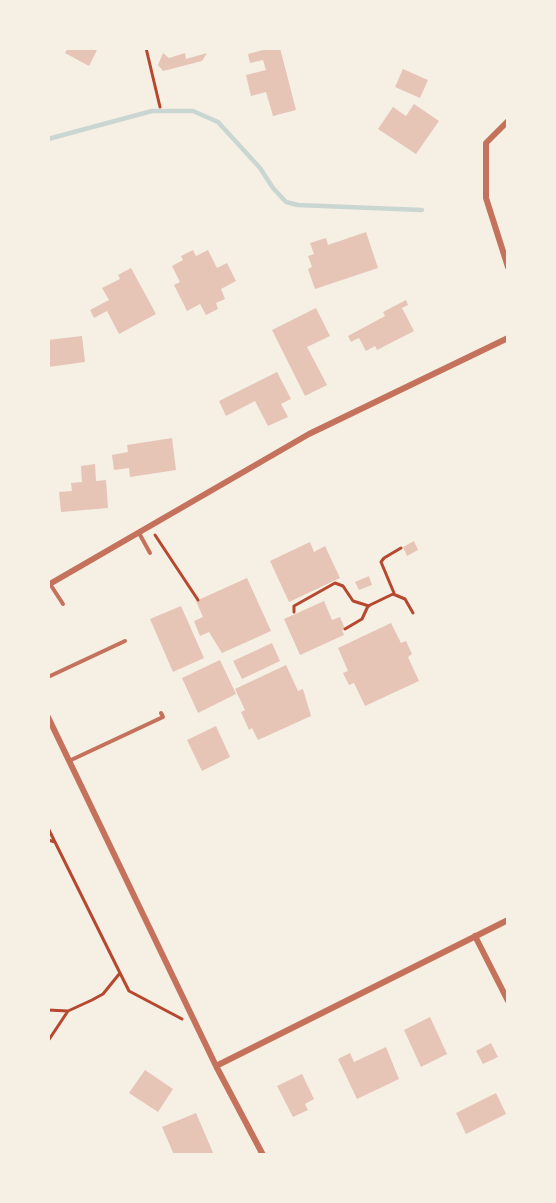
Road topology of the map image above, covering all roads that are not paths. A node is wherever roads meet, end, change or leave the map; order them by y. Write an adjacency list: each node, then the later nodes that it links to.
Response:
1 (508, 121): 2 (street)
2 (508, 267)
3 (508, 338): 4 (street)
4 (138, 533): 5 (lane); 6 (street)
5 (150, 553)
6 (49, 584): 7 (lane)
7 (63, 604)
8 (125, 641): 9 (lane)
9 (48, 677)
10 (161, 713): 12 (lane)
11 (48, 717): 12 (street)
12 (69, 761): 16 (street)
13 (508, 920): 14 (street)
14 (476, 936): 15 (street); 16 (street)
15 (508, 1001)
16 (216, 1066): 17 (street)
17 (263, 1155)

